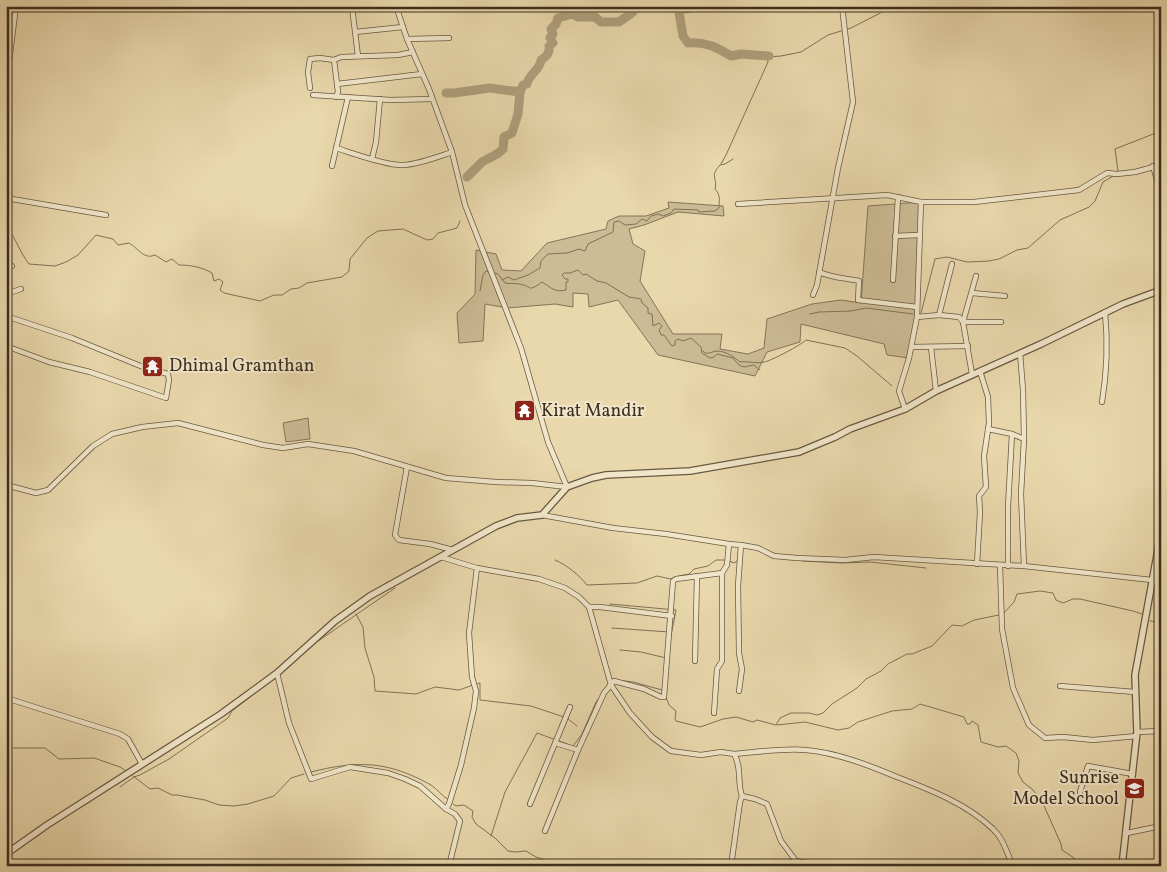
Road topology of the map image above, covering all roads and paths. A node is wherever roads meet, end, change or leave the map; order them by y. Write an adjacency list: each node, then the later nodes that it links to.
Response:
1 (16, 6): 15 (street)
2 (362, 6): 5 (street)
3 (396, 6): 6 (street)
4 (842, 6): 31 (street)
5 (352, 7): 7 (street)
6 (403, 28): 7 (street); 9 (street)
7 (355, 32): 11 (street)
8 (449, 38): 9 (street)
9 (407, 39): 10 (street)
10 (413, 52): 11 (street); 13 (street)
11 (358, 56): 12 (street)
12 (334, 60): 14 (street); 16 (street)
13 (422, 74): 14 (street); 21 (street)
14 (337, 84): 18 (street)
15 (6, 86)
16 (310, 88)
17 (313, 95): 18 (street)
18 (336, 96): 19 (street)
19 (348, 97): 20 (street); 22 (street)
20 (380, 99): 21 (street); 24 (street)
21 (432, 99): 23 (street)
22 (336, 148): 24 (street); 26 (street)
23 (452, 152): 24 (street); 69 (street)
24 (372, 159)
25 (1161, 165): 27 (street)
26 (332, 166)
27 (1153, 166): 28 (street); 32 (street)
28 (1161, 194)
29 (898, 197): 31 (street); 32 (street); 36 (street)
30 (6, 198): 34 (street)
31 (832, 198): 33 (street); 38 (street)
32 (921, 202): 35 (street)
33 (738, 204)
34 (106, 214)
35 (919, 235): 36 (street); 47 (street)
36 (895, 236): 40 (street)
37 (952, 264): 49 (street)
38 (819, 272): 45 (street); 47 (street)
39 (976, 276): 43 (street)
40 (893, 280)
41 (21, 289): 44 (street)
42 (1161, 290): 48 (street)
43 (972, 293): 46 (street); 52 (street)
44 (6, 294)
45 (814, 295)
46 (1006, 296)
47 (917, 307): 51 (street)
48 (1105, 312): 58 (street); 62 (street)
49 (939, 315): 51 (street); 52 (street)
50 (6, 316): 54 (street)
51 (917, 317): 56 (street)
52 (963, 322): 53 (street); 55 (street)
53 (1001, 322)
54 (6, 346)
55 (968, 346): 57 (street); 60 (street)
56 (912, 347): 57 (street); 63 (street)
57 (931, 347): 61 (street)
58 (1020, 353): 59 (street); 66 (street)
59 (980, 371): 60 (street); 64 (street)
60 (972, 374): 61 (street)
61 (936, 391): 63 (street)
62 (1102, 402)
63 (905, 409): 69 (street)
64 (988, 429): 65 (street); 77 (street)
65 (1012, 434): 66 (street); 79 (street)
66 (1024, 438): 80 (street)
67 (406, 467): 68 (street); 69 (street); 74 (street)
68 (6, 486)
69 (567, 487): 70 (street)
70 (542, 515): 72 (street); 74 (street)
71 (1161, 527): 75 (street)
72 (729, 544): 73 (street); 82 (street)
73 (741, 545): 77 (street); 92 (street)
74 (453, 550): 76 (street)
75 (1159, 556): 84 (street)
76 (441, 557): 81 (street); 89 (street)
77 (978, 564): 78 (street)
78 (1000, 565): 79 (street); 98 (street)
79 (1008, 566): 80 (street)
80 (1024, 566): 84 (street)
81 (477, 568): 86 (street); 107 (street)
82 (722, 573): 83 (street); 96 (street)
83 (697, 576): 87 (street); 88 (street)
84 (1152, 580): 85 (street); 93 (street)
85 (1161, 582)
86 (589, 607): 87 (street); 90 (street)
87 (672, 616): 90 (street)
88 (695, 661)
89 (277, 673): 102 (street); 107 (street)
90 (611, 685): 100 (street); 101 (street)
91 (1060, 686): 93 (street)
92 (740, 691)
93 (1135, 692): 98 (street)
94 (6, 698): 102 (street)
95 (570, 707): 99 (street)
96 (714, 713)
97 (1161, 731): 98 (street)
98 (1137, 734): 103 (street)
99 (555, 743): 100 (street); 106 (street)
100 (578, 750): 109 (street)
101 (734, 754): 105 (street); 115 (street)
102 (142, 764): 111 (street)
103 (1133, 774): 104 (street); 110 (street)
104 (1080, 792)
105 (742, 796): 113 (street); 114 (street)
106 (530, 804)
107 (446, 809): 112 (street)
108 (1161, 826): 110 (street)
109 (545, 831)
110 (1127, 833): 116 (street)
111 (6, 854)
112 (449, 866)
113 (731, 866)
114 (835, 866)
115 (1013, 866)
116 (1122, 866)

